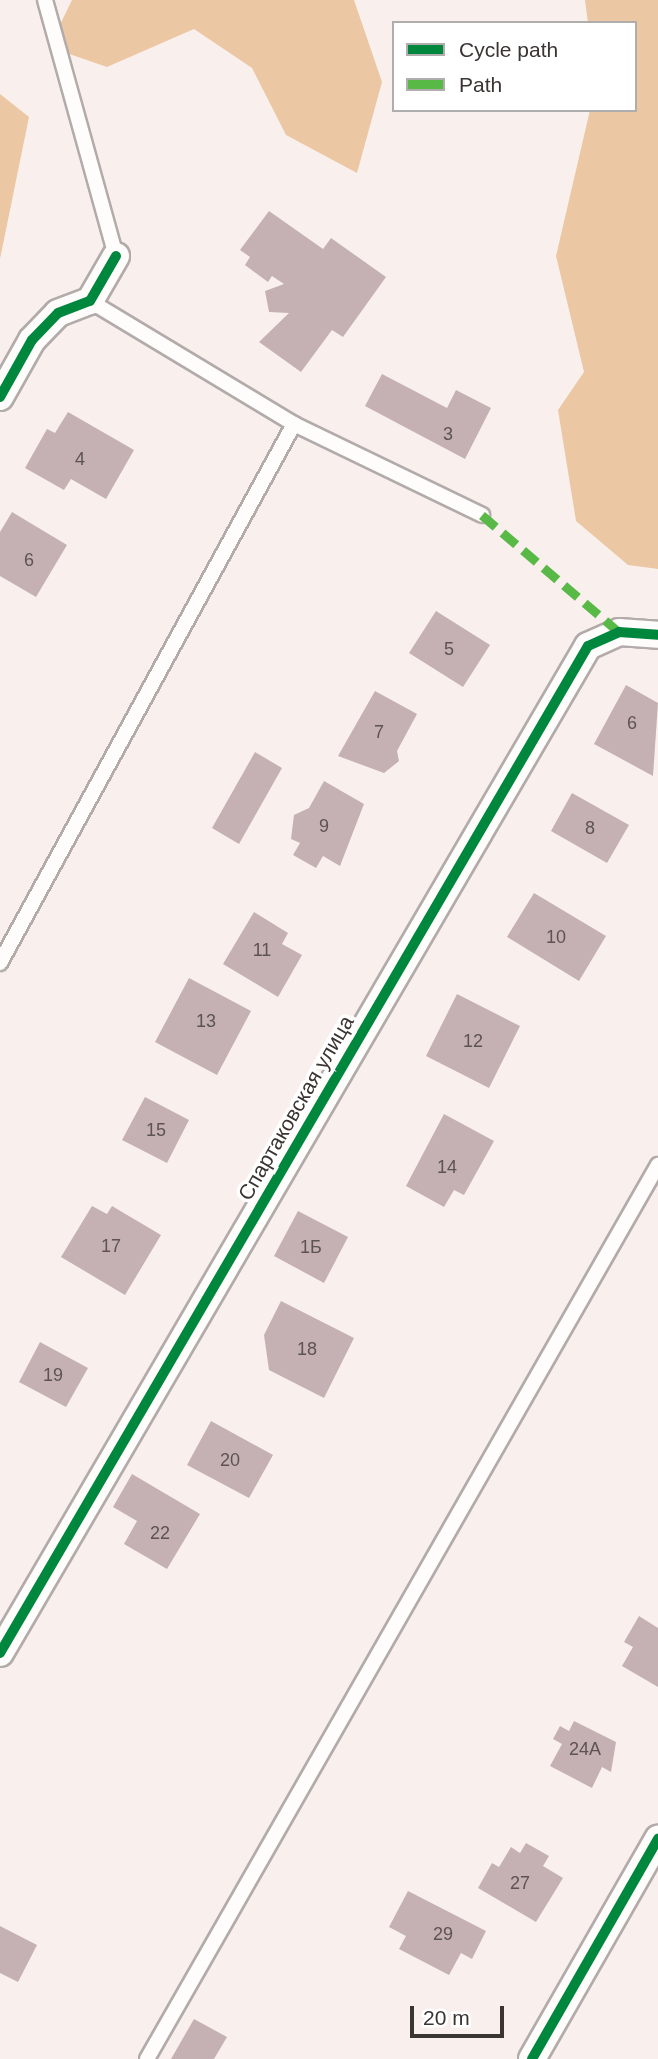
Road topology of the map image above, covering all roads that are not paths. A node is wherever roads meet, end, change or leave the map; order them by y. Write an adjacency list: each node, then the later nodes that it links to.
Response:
1 (46, 0): 2 (lane)
2 (116, 256): 3 (street)
3 (90, 301): 4 (street); 5 (lane)
4 (0, 397)
5 (294, 424): 6 (lane); 8 (lane)
6 (482, 515)
7 (658, 635): 10 (street, Спартаковская улица)
8 (0, 963)
9 (658, 1165): 12 (lane)
10 (0, 1653)
11 (658, 1839): 13 (street)
12 (147, 2059)
13 (532, 2059)

